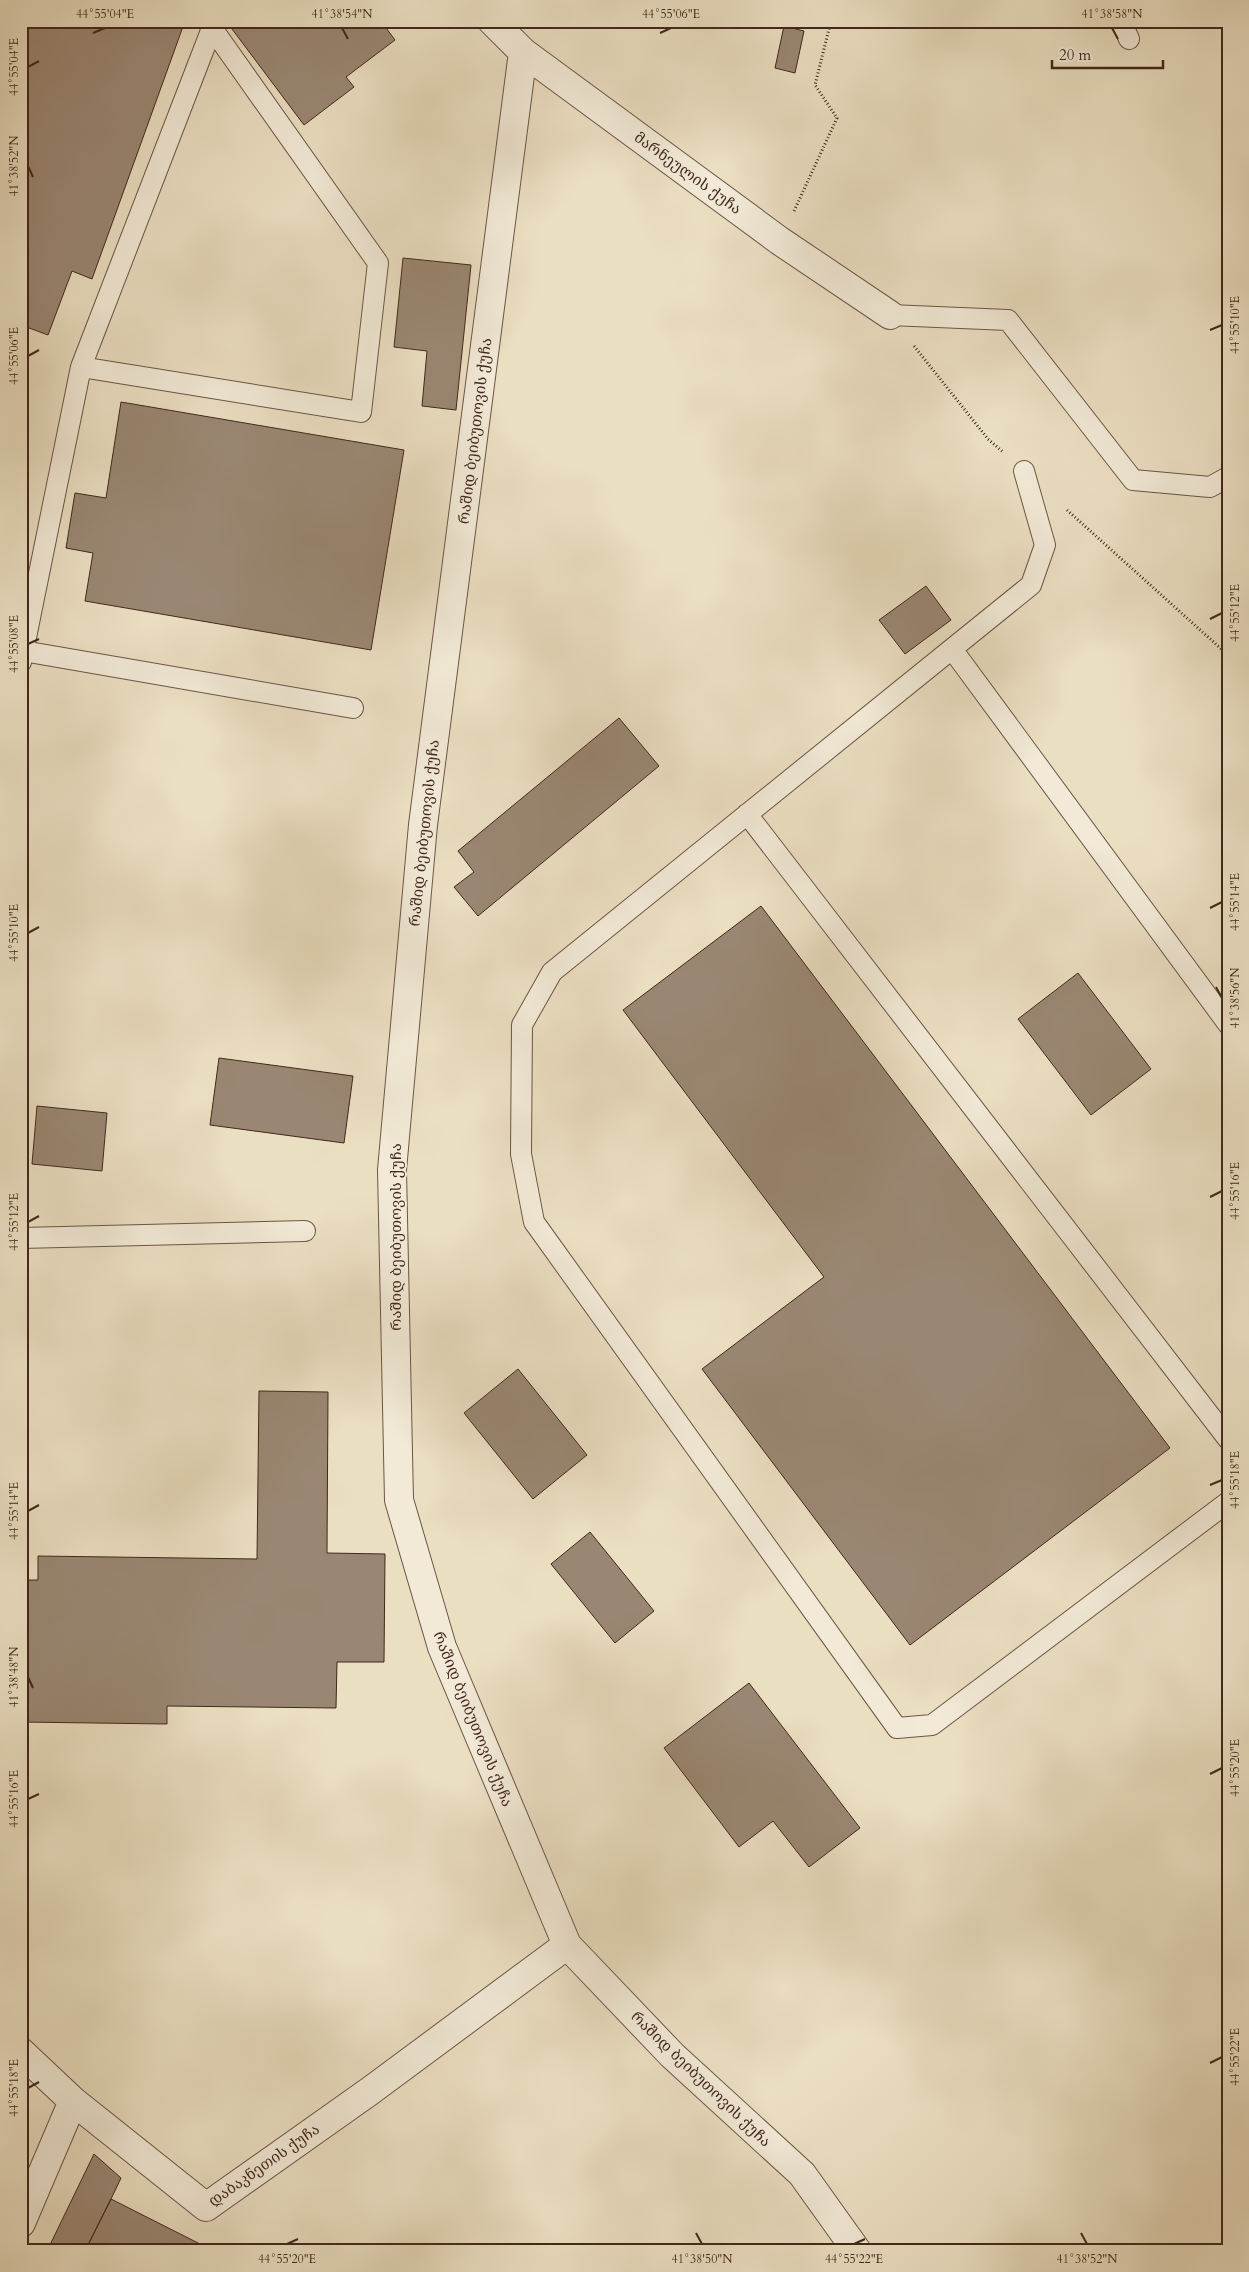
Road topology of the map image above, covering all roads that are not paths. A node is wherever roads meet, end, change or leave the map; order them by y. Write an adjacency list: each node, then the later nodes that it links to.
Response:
1 (492, 21): 3 (street, მარნეულის ქუჩა)
2 (210, 25): 5 (lane); 5 (lane)
3 (523, 52): 4 (street, მარნეულის ქუჩა); 17 (street, რაშიდ ბეიბუთოვის ქუჩა)
4 (890, 315): 7 (lane)
5 (80, 367): 9 (lane)
6 (1024, 471): 8 (lane)
7 (1228, 477)
8 (952, 649): 11 (lane); 12 (lane)
9 (22, 657): 10 (lane)
10 (353, 708)
11 (748, 814): 15 (lane); 16 (lane)
12 (1228, 1024)
13 (305, 1231): 14 (lane)
14 (21, 1238)
15 (1228, 1439)
16 (1228, 1502)
17 (567, 1945): 19 (street, დაბაკნეთის ქუჩა); 21 (street, რაშიდ ბეიბუთოვის ქუჩა)
18 (21, 2052): 19 (street)
19 (72, 2101): 20 (street)
20 (21, 2222)
21 (857, 2251)

